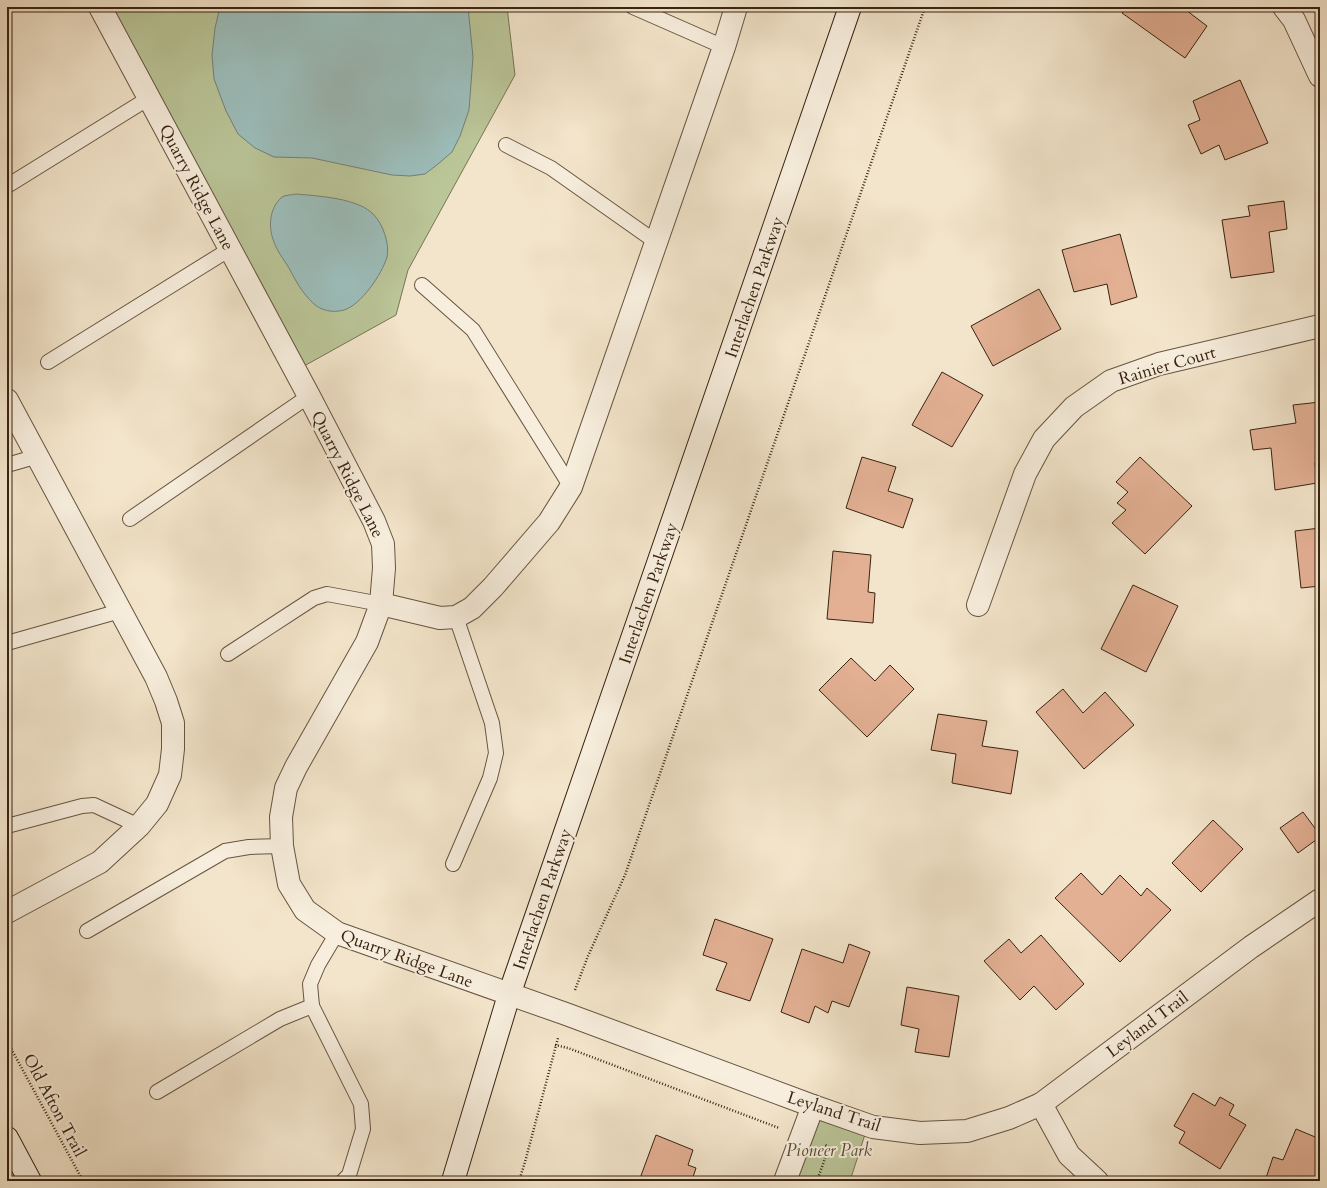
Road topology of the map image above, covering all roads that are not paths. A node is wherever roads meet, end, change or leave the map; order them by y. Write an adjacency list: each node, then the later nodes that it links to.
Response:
1 (100, 7): 8 (street, Quarry Ridge Lane)
2 (633, 7): 6 (lane)
3 (736, 7): 6 (street)
4 (850, 7): 36 (street, Interlachen Parkway)
5 (1284, 7): 7 (street)
6 (724, 47): 11 (street)
7 (1320, 76)
8 (149, 98): 10 (lane); 12 (street, Quarry Ridge Lane)
9 (506, 145): 11 (lane)
10 (7, 186)
11 (656, 242): 20 (street)
12 (230, 250): 15 (lane); 16 (street, Quarry Ridge Lane)
13 (422, 285): 20 (lane)
14 (1320, 326): 23 (street, Rainier Court)
15 (48, 362)
16 (309, 396): 21 (lane); 22 (street, Quarry Ridge Lane)
17 (7, 400): 18 (street)
18 (38, 456): 19 (lane); 24 (street)
19 (7, 465)
20 (570, 487): 25 (street)
21 (130, 519)
22 (381, 604): 25 (street); 27 (lane); 30 (street, Quarry Ridge Lane)
23 (978, 605)
24 (120, 611): 26 (lane); 29 (street)
25 (456, 618): 31 (lane)
26 (7, 643)
27 (228, 654)
28 (7, 826): 29 (lane)
29 (139, 826): 33 (street)
30 (282, 846): 34 (lane); 35 (street, Quarry Ridge Lane)
31 (454, 864)
32 (1320, 900): 39 (street, Leyland Trail)
33 (7, 912)
34 (87, 931)
35 (337, 933): 36 (street, Quarry Ridge Lane); 37 (lane)
36 (509, 995): 40 (street, Leyland Trail); 44 (street, Interlachen Parkway)
37 (312, 1006): 38 (lane); 43 (lane)
38 (157, 1092)
39 (1041, 1104): 40 (street, Leyland Trail); 46 (street)
40 (813, 1106): 45 (street)
41 (7, 1138): 42 (street)
42 (30, 1181)
43 (343, 1181)
44 (453, 1181)
45 (785, 1181)
46 (1097, 1181)

